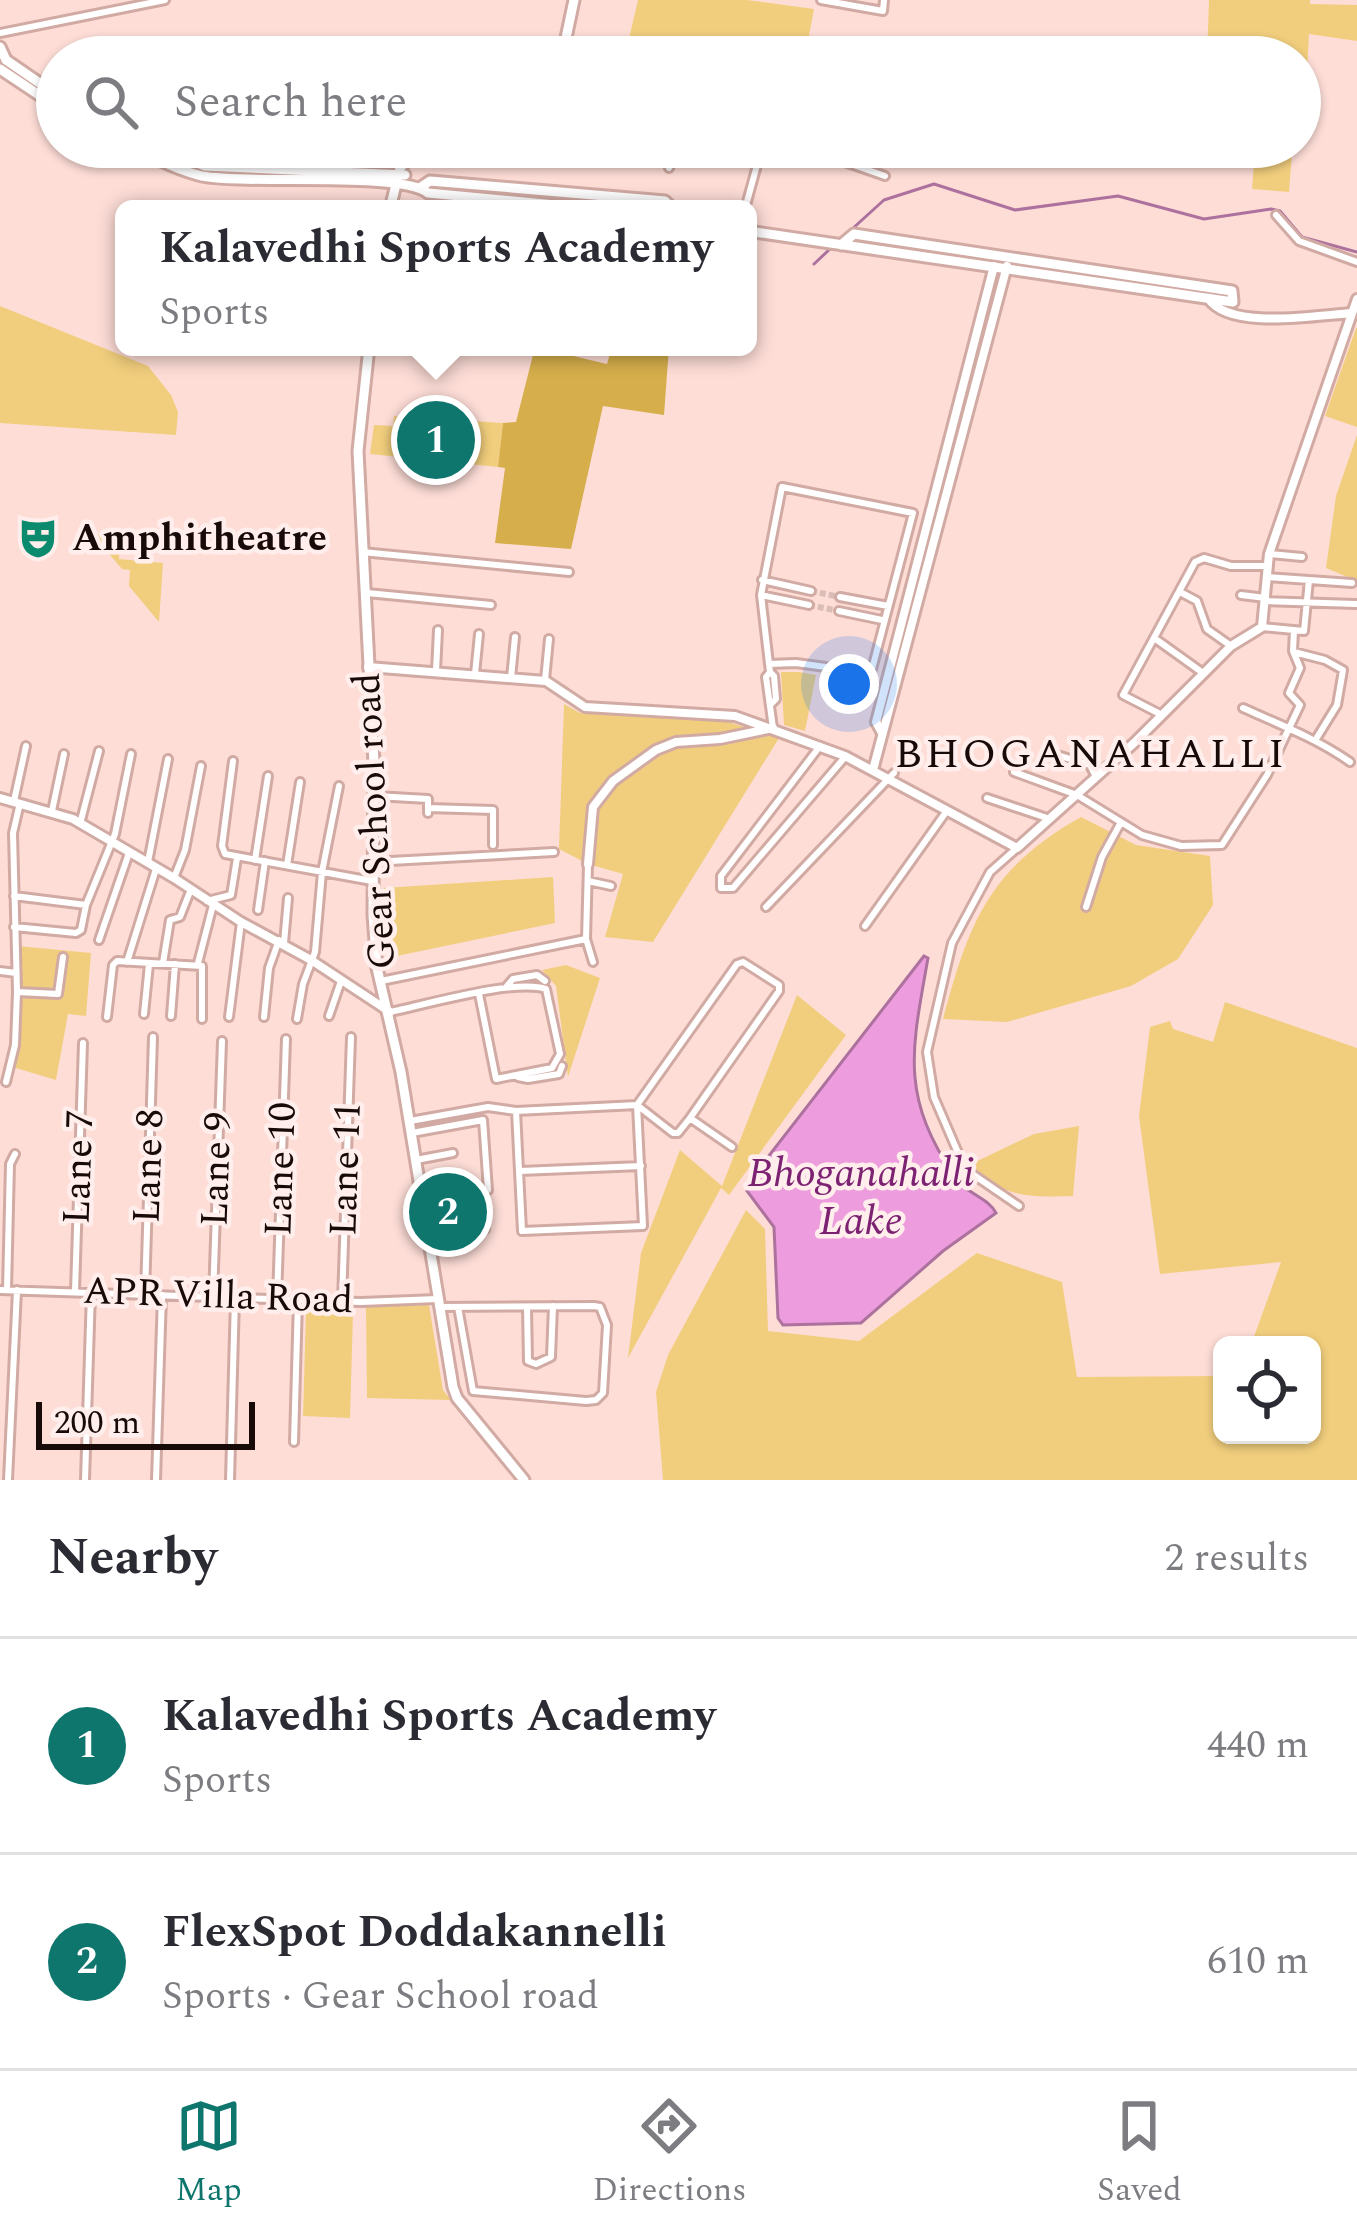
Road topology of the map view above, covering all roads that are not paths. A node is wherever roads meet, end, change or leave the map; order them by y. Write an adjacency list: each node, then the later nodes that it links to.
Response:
1 (165, 0): 5 (street)
2 (574, 0): 6 (main road)
3 (820, 0): 4 (street)
4 (884, 0)
5 (0, 33)
6 (566, 36)
7 (0, 47): 9 (main road)
8 (0, 69): 10 (main road)
9 (36, 81)
10 (36, 92)
11 (178, 168): 16 (main road)
12 (244, 168): 16 (main road)
13 (406, 168): 16 (main road)
14 (757, 168): 24 (street)
15 (862, 168): 17 (street)
16 (401, 176): 18 (main road); 20 (main road)
17 (885, 176)
18 (421, 187): 19 (main road); 21 (main road)
19 (565, 191): 22 (main road); 23 (main road)
20 (395, 200)
21 (496, 200)
22 (565, 200)
23 (655, 200)
24 (748, 200)
25 (1276, 215): 28 (street)
26 (757, 232): 27 (main road)
27 (842, 245): 29 (main road); 29 (main road)
28 (1357, 262)
29 (1001, 264): 30 (main road); 30 (main road); 34 (street); 35 (street)
30 (1208, 298): 32 (street)
31 (1357, 299): 32 (street)
32 (1352, 313): 37 (street)
33 (368, 356): 36 (main road, Gear School road)
34 (948, 444): 35 (street); 78 (street)
35 (961, 448): 78 (street)
36 (362, 552): 40 (street); 46 (main road, Gear School road)
37 (1269, 554): 38 (street); 39 (street)
38 (1302, 557)
39 (1268, 571): 42 (street); 45 (street); 50 (street)
40 (569, 572)
41 (762, 580): 44 (street); 47 (street); 55 (street)
42 (1309, 580): 43 (street); 51 (street)
43 (1352, 583)
44 (811, 591)
45 (1180, 592): 64 (street); 65 (street)
46 (364, 593): 53 (street); 67 (main road, Gear School road)
47 (761, 595): 54 (street); 68 (street)
48 (1241, 596): 50 (street)
49 (840, 597): 55 (street)
50 (1266, 600): 51 (street); 58 (street)
51 (1307, 602): 52 (street); 60 (street)
52 (1356, 604)
53 (491, 605)
54 (808, 605)
55 (888, 606): 57 (street)
56 (838, 611): 57 (street)
57 (884, 620): 68 (street)
58 (1262, 627): 60 (street); 65 (street)
59 (438, 630): 69 (street)
60 (1294, 630): 66 (street)
61 (478, 634): 71 (street)
62 (515, 637): 72 (street)
63 (549, 639): 73 (street)
64 (1156, 639): 70 (street); 75 (street)
65 (1231, 646): 70 (street)
66 (1294, 652): 77 (street); 79 (street)
67 (367, 667): 69 (street); 99 (main road, Gear School road)
68 (769, 668): 76 (street)
69 (436, 671): 71 (street)
70 (1203, 673): 75 (street)
71 (476, 674): 72 (street)
72 (512, 678): 73 (street)
73 (545, 680): 76 (street)
74 (1243, 708): 77 (street)
75 (1162, 715): 95 (street)
76 (773, 728): 81 (street); 120 (street)
77 (1288, 730): 79 (street); 108 (street)
78 (882, 734): 91 (street)
79 (1316, 739): 89 (street)
80 (26, 746): 103 (street)
81 (820, 746): 86 (street); 86 (street)
82 (99, 751): 107 (street)
83 (64, 754): 104 (street)
84 (131, 754): 111 (street)
85 (1054, 754): 95 (street)
86 (845, 756): 91 (street)
87 (168, 759): 122 (street)
88 (233, 761): 116 (street)
89 (1350, 762)
90 (201, 766): 126 (street)
91 (872, 770): 94 (street)
92 (1014, 772): 98 (street)
93 (268, 776): 117 (street)
94 (892, 776): 105 (street); 137 (street)
95 (1096, 778): 98 (street)
96 (300, 782): 121 (street)
97 (339, 786): 125 (street)
98 (1077, 795): 106 (street); 108 (street)
99 (375, 796): 112 (street); 119 (main road, Gear School road)
100 (0, 798): 103 (street)
101 (987, 798): 106 (street)
102 (946, 799): 105 (street)
103 (17, 802): 104 (street); 110 (street)
104 (52, 811): 107 (street)
105 (950, 811): 113 (street); 140 (street)
106 (1050, 819): 113 (street)
107 (80, 824): 111 (street)
108 (1120, 824): 136 (street)
109 (0, 831): 110 (street)
110 (13, 833): 124 (street)
111 (111, 844): 115 (street); 135 (street)
112 (493, 845)
113 (1017, 848): 197 (street)
114 (554, 852): 119 (street)
115 (129, 853): 122 (street); 145 (street)
116 (238, 858): 117 (street); 134 (street)
117 (255, 860): 118 (street)
118 (266, 861): 121 (street); 138 (street)
119 (372, 862): 128 (main road, Gear School road)
120 (588, 864): 127 (street)
121 (287, 865): 125 (street)
122 (152, 866): 126 (street); 149 (street)
123 (0, 871): 124 (street)
124 (13, 872): 132 (street)
125 (322, 872): 128 (street); 148 (street)
126 (174, 878): 130 (street)
127 (588, 880): 129 (street); 144 (street)
128 (372, 881): 159 (main road, Gear School road)
129 (611, 886)
130 (191, 890): 134 (street); 151 (street)
131 (288, 898): 146 (street)
132 (14, 899): 133 (street); 135 (street); 141 (street)
133 (0, 901)
134 (210, 903): 139 (street); 152 (street)
135 (86, 905): 141 (street)
136 (1086, 907)
137 (766, 908)
138 (258, 910)
139 (241, 922): 146 (street); 169 (street)
140 (865, 926)
141 (14, 927): 143 (street)
142 (0, 936): 143 (street)
143 (15, 938): 156 (street)
144 (586, 939): 150 (street); 159 (street)
145 (99, 940)
146 (281, 942): 148 (street); 170 (street)
147 (63, 957): 162 (street)
148 (311, 960): 158 (street); 171 (street)
149 (127, 962): 153 (street); 168 (street)
150 (593, 962)
151 (163, 963): 153 (street); 154 (street)
152 (198, 963): 154 (street); 172 (street)
153 (149, 964): 165 (street)
154 (175, 964): 166 (street)
155 (0, 971): 156 (street)
156 (16, 973): 162 (street)
157 (545, 980): 161 (street)
158 (341, 981): 160 (street); 167 (street)
159 (381, 981): 160 (street); 164 (main road, Gear School road)
160 (353, 988): 164 (street)
161 (505, 988): 163 (street); 183 (street)
162 (17, 992): 174 (street)
163 (479, 994): 164 (street); 183 (street)
164 (390, 1012): 189 (main road, Gear School road)
165 (144, 1014)
166 (171, 1016)
167 (329, 1016)
168 (107, 1017)
169 (229, 1017)
170 (264, 1017)
171 (296, 1018)
172 (202, 1019)
173 (0, 1022): 174 (street)
174 (15, 1026): 181 (street)
175 (153, 1037): 205 (street, Lane 8)
176 (350, 1037): 211 (street, Lane 11)
177 (222, 1040): 207 (street, Lane 9)
178 (286, 1040): 209 (street, Lane 10)
179 (83, 1043): 203 (street, Lane 7)
180 (0, 1053): 181 (street)
181 (12, 1056): 184 (street)
182 (562, 1066): 183 (street)
183 (514, 1076)
184 (6, 1082)
185 (637, 1105): 186 (street); 187 (street); 188 (street); 190 (street)
186 (516, 1111): 189 (street); 196 (street)
187 (690, 1118): 188 (street); 191 (street)
188 (656, 1122): 190 (street)
189 (411, 1127): 194 (main road, Gear School road); 198 (street)
190 (640, 1131): 195 (street)
191 (732, 1147)
192 (15, 1154): 201 (street)
193 (453, 1154): 194 (street)
194 (416, 1160): 198 (main road, Gear School road)
195 (641, 1166): 196 (street); 196 (street)
196 (520, 1171)
197 (1019, 1206)
198 (428, 1209): 200 (main road, Gear School road)
199 (485, 1229): 200 (street)
200 (429, 1240): 212 (main road, Gear School road)
201 (4, 1290): 202 (street, APR Villa Road)
202 (17, 1290): 203 (street, APR Villa Road); 219 (street)
203 (75, 1291): 204 (street, APR Villa Road)
204 (91, 1292): 205 (street, APR Villa Road); 220 (street)
205 (146, 1294): 206 (street, APR Villa Road)
206 (162, 1295): 207 (street, APR Villa Road); 221 (street)
207 (213, 1297): 208 (street, APR Villa Road)
208 (235, 1298): 209 (street, APR Villa Road); 222 (street)
209 (277, 1299): 210 (street, APR Villa Road)
210 (298, 1300): 211 (street, APR Villa Road); 218 (street)
211 (341, 1301): 212 (street, APR Villa Road)
212 (438, 1303): 214 (street, APR Villa Road); 217 (main road, Gear School road)
213 (553, 1306): 215 (street, APR Villa Road); 215 (street); 216 (street, APR Villa Road)
214 (458, 1307): 215 (street, APR Villa Road); 216 (street)
215 (527, 1307)
216 (467, 1372): 217 (street)
217 (450, 1373): 223 (main road, Gear School road)
218 (294, 1442)
219 (8, 1480)
220 (85, 1480)
221 (156, 1480)
222 (230, 1480)
223 (524, 1480)

